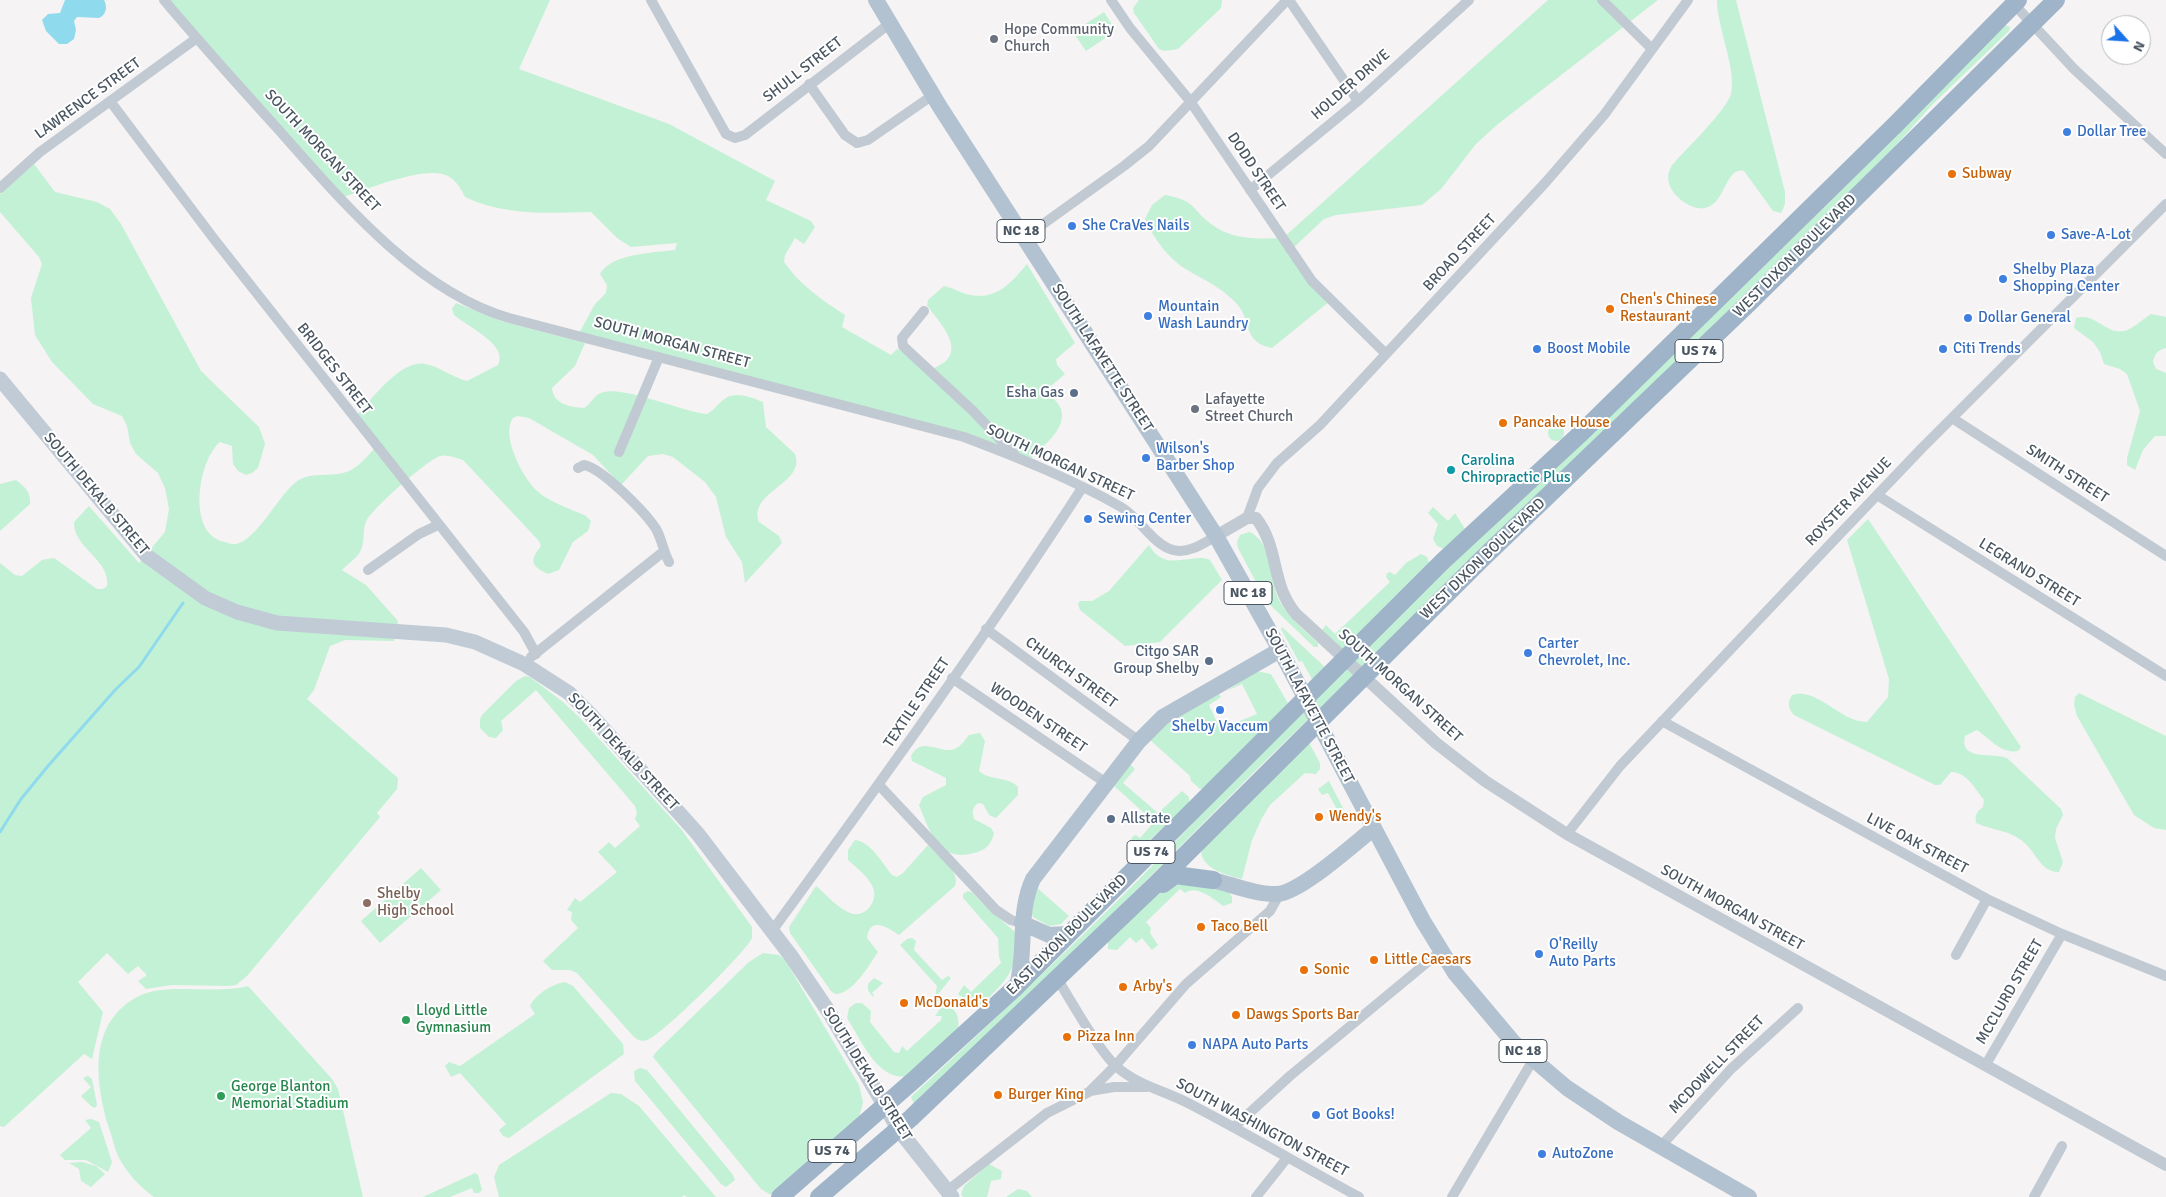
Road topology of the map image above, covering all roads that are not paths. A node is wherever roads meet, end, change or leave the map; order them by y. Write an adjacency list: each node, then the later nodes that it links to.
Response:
1 (164, 0): 13 (street, SOUTH MORGAN STREET)
2 (651, 0): 15 (street, SHULL STREET)
3 (876, 0): 11 (main road, SOUTH LAFAYETTE STREET / NC 18)
4 (1111, 0): 18 (street, DODD STREET)
5 (1288, 0): 18 (street); 19 (street)
6 (1469, 0): 19 (street, HOLDER DRIVE)
7 (1602, 0): 14 (street)
8 (1688, 0): 14 (street, BROAD STREET)
9 (2056, 0): 12 (highway, WEST DIXON BOULEVARD / US 74)
10 (2014, 1): 12 (street); 47 (highway, WEST DIXON BOULEVARD / US 74)
11 (889, 24): 15 (street, SHULL STREET); 16 (main road, SOUTH LAFAYETTE STREET / NC 18)
12 (2031, 25): 20 (street); 48 (highway, WEST DIXON BOULEVARD / US 74)
13 (197, 38): 17 (street, LAWRENCE STREET); 27 (street, SOUTH MORGAN STREET)
14 (1652, 49): 26 (street, BROAD STREET)
15 (808, 84): 16 (street)
16 (933, 95): 24 (main road, SOUTH LAFAYETTE STREET / NC 18)
17 (110, 101): 21 (street, LAWRENCE STREET); 36 (street, BRIDGES STREET)
18 (1190, 101): 22 (street, DODD STREET); 24 (street)
19 (1358, 101): 22 (street, HOLDER DRIVE)
20 (2166, 154)
21 (0, 188)
22 (1250, 190): 26 (street, DODD STREET)
23 (2166, 204): 29 (street, ROYSTER AVENUE)
24 (1025, 237): 37 (main road, SOUTH LAFAYETTE STREET / NC 18)
25 (924, 311): 31 (street)
26 (1386, 354): 35 (street, BROAD STREET)
27 (659, 357): 30 (street); 31 (street, SOUTH MORGAN STREET)
28 (0, 380): 44 (main road, SOUTH DEKALB STREET)
29 (1952, 418): 34 (street, ROYSTER AVENUE); 39 (street, SMITH STREET)
30 (618, 452)
31 (1016, 457): 33 (street, SOUTH MORGAN STREET)
32 (578, 468): 38 (street)
33 (1082, 488): 37 (street, SOUTH MORGAN STREET); 42 (street, TEXTILE STREET)
34 (1877, 495): 45 (street, LEGRAND STREET); 49 (street, ROYSTER AVENUE)
35 (1247, 518): 37 (street, SOUTH MORGAN STREET); 54 (street, SOUTH MORGAN STREET)
36 (438, 524): 41 (street); 44 (street, BRIDGES STREET)
37 (1216, 536): 43 (main road, SOUTH LAFAYETTE STREET / NC 18)
38 (664, 552): 40 (street); 44 (street)
39 (2166, 556)
40 (669, 562)
41 (368, 570)
42 (986, 629): 46 (street, TEXTILE STREET); 50 (street, CHURCH STREET)
43 (1283, 656): 50 (main road); 53 (main road, SOUTH LAFAYETTE STREET / NC 18)
44 (530, 659): 61 (main road, SOUTH DEKALB STREET)
45 (2166, 676)
46 (952, 678): 51 (street, WOODEN STREET); 52 (street, TEXTILE STREET)
47 (1322, 682): 62 (highway, EAST DIXON BOULEVARD / US 74)
48 (1339, 699): 55 (highway, EAST DIXON BOULEVARD / US 74)
49 (1662, 721): 54 (street, ROYSTER AVENUE); 59 (street, LIVE OAK STREET)
50 (1138, 741): 51 (main road)
51 (1106, 783): 60 (main road)
52 (879, 785): 60 (street); 61 (street, TEXTILE STREET)
53 (1374, 828): 58 (main road); 64 (main road, SOUTH LAFAYETTE STREET / NC 18)
54 (1567, 834): 72 (street, SOUTH MORGAN STREET)
55 (1193, 848): 56 (highway); 57 (highway, EAST DIXON BOULEVARD / US 74)
56 (1213, 880): 57 (highway); 58 (main road)
57 (1155, 885): 67 (highway, EAST DIXON BOULEVARD / US 74)
58 (1280, 893): 71 (street)
59 (1987, 899): 63 (street, LIVE OAK STREET); 65 (street)
60 (1022, 923): 62 (main road); 68 (main road)
61 (772, 931): 75 (main road, SOUTH DEKALB STREET)
62 (1067, 934): 68 (highway, EAST DIXON BOULEVARD / US 74)
63 (2062, 934): 66 (street, LIVE OAK STREET); 72 (street, MCCLURD STREET)
64 (1441, 951): 70 (main road, SOUTH LAFAYETTE STREET / NC 18); 76 (street)
65 (1956, 955)
66 (2166, 976)
67 (1058, 978): 71 (street, SOUTH WASHINGTON STREET); 77 (highway, EAST DIXON BOULEVARD / US 74)
68 (1017, 986): 75 (highway, EAST DIXON BOULEVARD / US 74)
69 (1798, 1008): 78 (street, MCDOWELL STREET)
70 (1533, 1060): 78 (main road, SOUTH LAFAYETTE STREET / NC 18); 87 (street)
71 (1116, 1066): 73 (street, SOUTH WASHINGTON STREET); 74 (street)
72 (1985, 1066): 81 (street, SOUTH MORGAN STREET)
73 (1150, 1087): 74 (street, SOUTH WASHINGTON STREET); 76 (street, SOUTH WASHINGTON STREET)
74 (1089, 1092): 82 (street)
75 (884, 1106): 77 (main road, SOUTH DEKALB STREET); 83 (highway, EAST DIXON BOULEVARD / US 74)
76 (1234, 1127): 80 (street, SOUTH WASHINGTON STREET)
77 (898, 1130): 82 (main road, SOUTH DEKALB STREET); 84 (highway, EAST DIXON BOULEVARD / US 74)
78 (1661, 1146): 88 (main road, SOUTH LAFAYETTE STREET / NC 18)
79 (2062, 1146): 89 (street)
80 (1287, 1158): 85 (street); 86 (street, SOUTH WASHINGTON STREET)
81 (2166, 1165)
82 (949, 1194)
83 (780, 1197)
84 (819, 1197)
85 (1256, 1197)
86 (1359, 1197)
87 (1452, 1197)
88 (1749, 1197)
89 (2034, 1197)

